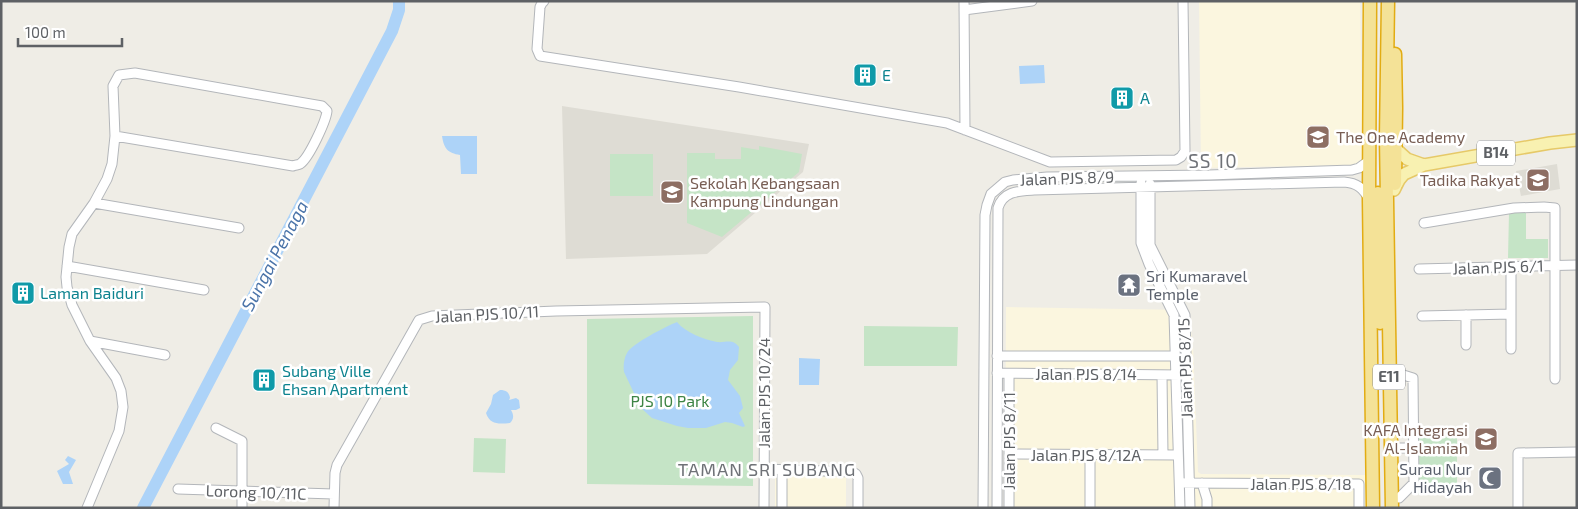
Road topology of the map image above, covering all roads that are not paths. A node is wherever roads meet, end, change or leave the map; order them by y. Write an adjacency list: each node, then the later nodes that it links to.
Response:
1 (544, 1): 9 (street)
2 (1032, 1): 8 (street)
3 (1183, 1): 16 (street)
4 (1370, 1): 15 (highway)
5 (1380, 1): 28 (highway, E11)
6 (1388, 1): 28 (highway, E11)
7 (1395, 1): 14 (highway)
8 (964, 6): 9 (street)
9 (965, 130): 16 (street)
10 (115, 136): 10 (street); 25 (street)
11 (1577, 136): 13 (main road, B14)
12 (1577, 140): 13 (main road, B14)
13 (1550, 143): 17 (main road, B14)
14 (1396, 149): 17 (main road); 21 (highway)
15 (1370, 160): 18 (street, Jalan PJS 8/9); 24 (highway)
16 (1068, 162): 19 (street)
17 (1424, 165): 21 (main road, B14)
18 (1145, 176): 19 (street, Jalan PJS 8/9); 20 (street, Jalan PJS 8/15)
19 (1068, 177): 23 (street, Jalan PJS 8/9)
20 (1145, 188): 22 (street, Jalan PJS 8/9); 24 (street, Jalan PJS 8/9); 47 (street, Jalan PJS 8/15); 53 (street, Jalan PJS 8/15)
21 (1394, 190): 49 (highway)
22 (1002, 198): 23 (street); 36 (street, Jalan PJS 8/9)
23 (989, 199): 35 (street)
24 (1369, 200): 44 (highway)
25 (94, 203): 27 (street); 31 (street)
26 (1424, 223): 30 (street)
27 (239, 228)
28 (1383, 247): 55 (highway, E11); 73 (highway, E11)
29 (1577, 264): 30 (street, Jalan PJS 6/1)
30 (1555, 265): 32 (street, Jalan PJS 6/1); 54 (street)
31 (67, 266): 34 (street); 41 (street)
32 (1511, 266): 33 (street, Jalan PJS 6/1); 38 (street)
33 (1419, 269)
34 (204, 290)
35 (984, 298): 36 (street); 80 (street)
36 (998, 298): 46 (street, Jalan PJS 8/9)
37 (765, 307): 64 (street, Jalan PJS 10/24); 71 (street, Jalan PJS 10/11)
38 (1511, 314): 39 (street); 43 (street)
39 (1466, 315): 40 (street); 42 (street)
40 (1422, 316)
41 (90, 341): 45 (street); 74 (street)
42 (1466, 345)
43 (1511, 349)
44 (1371, 350): 55 (highway); 87 (highway)
45 (165, 355)
46 (997, 356): 47 (street); 48 (street, Jalan PJS 8/9)
47 (1175, 356): 52 (street, Jalan PJS 8/15)
48 (997, 373): 50 (street, Jalan PJS 8/14); 81 (street, Jalan PJS 8/9)
49 (1398, 373): 57 (highway); 58 (street)
50 (1010, 374): 51 (street, Jalan PJS 8/14); 60 (street, Jalan PJS 8/11)
51 (1162, 375): 52 (street, Jalan PJS 8/14); 62 (street, Jalan PJS 8/12A)
52 (1176, 375): 53 (street, Jalan PJS 8/14); 63 (street, Jalan PJS 8/15)
53 (1186, 375): 66 (street, Jalan PJS 8/15)
54 (1555, 379)
55 (1380, 397): 88 (highway, E11)
56 (216, 428): 70 (street)
57 (1398, 448): 58 (street); 73 (highway)
58 (1413, 448): 73 (street)
59 (1577, 452): 89 (street)
60 (1009, 454): 61 (street, Jalan PJS 8/12A); 82 (street, Jalan PJS 8/11)
61 (1090, 454): 62 (street, Jalan PJS 8/12A); 83 (street)
62 (1163, 455): 63 (street, Jalan PJS 8/12A)
63 (1178, 455): 66 (street, Jalan PJS 8/15)
64 (764, 469): 65 (street); 77 (street, Jalan PJS 10/24)
65 (782, 470): 78 (street); 79 (street)
66 (1184, 483): 67 (street, Jalan PJS 8/18); 84 (street, Jalan PJS 8/15); 85 (street, Jalan PJS 8/15)
67 (1202, 483): 68 (street, Jalan PJS 8/18); 72 (street)
68 (1219, 483): 72 (street); 86 (street, Jalan PJS 8/18)
69 (178, 489): 70 (street, Lorong 10/11C)
70 (242, 492): 71 (street, Lorong 10/11C); 75 (street)
71 (334, 494): 76 (street, Jalan PJS 10/11)
72 (1207, 503)
73 (1397, 504)
74 (87, 508)
75 (242, 508)
76 (334, 508)
77 (764, 508)
78 (782, 508)
79 (858, 508)
80 (983, 508)
81 (997, 508)
82 (1009, 508)
83 (1090, 508)
84 (1180, 508)
85 (1190, 508)
86 (1359, 508)
87 (1373, 508)
88 (1380, 508)
89 (1518, 508)

